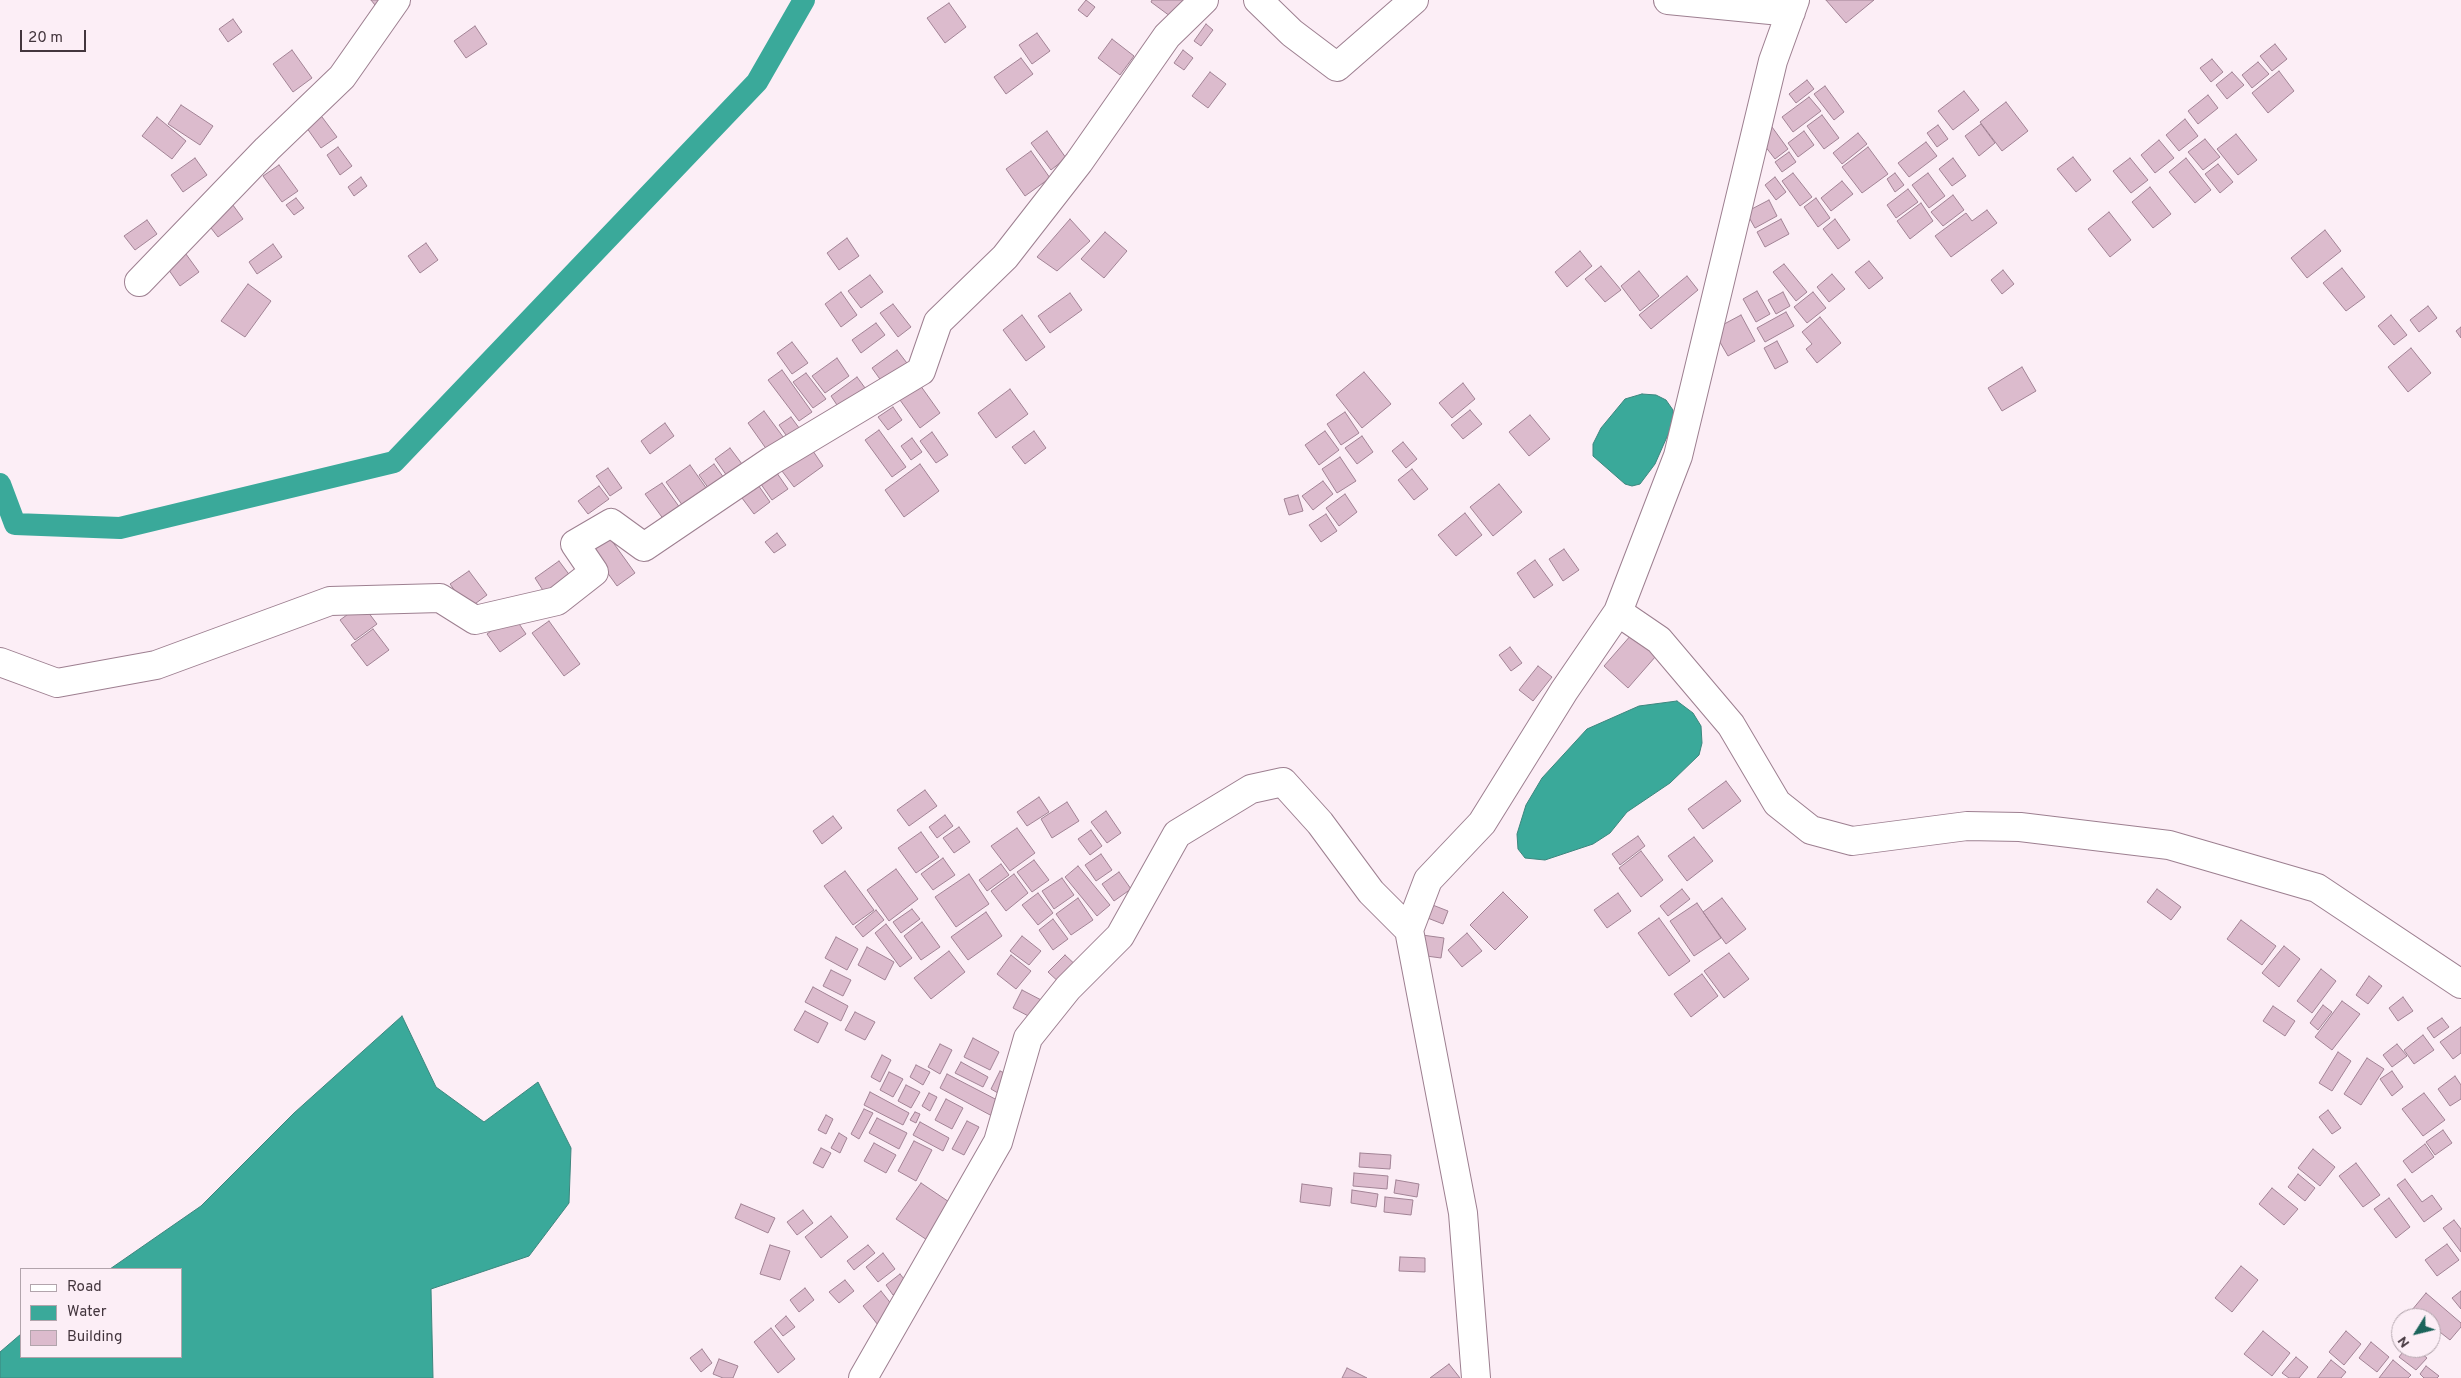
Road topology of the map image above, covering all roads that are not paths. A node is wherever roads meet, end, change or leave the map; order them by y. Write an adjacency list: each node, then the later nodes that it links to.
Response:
1 (396, 0): 7 (street)
2 (1204, 0): 9 (street)
3 (1258, 0): 4 (street)
4 (1414, 0)
5 (1668, 0): 6 (street)
6 (1793, 6): 8 (street)
7 (139, 282)
8 (1618, 612): 10 (street); 11 (street)
9 (0, 662)
10 (1409, 930): 12 (street); 13 (street)
11 (2461, 984)
12 (863, 1378)
13 (1476, 1378)

